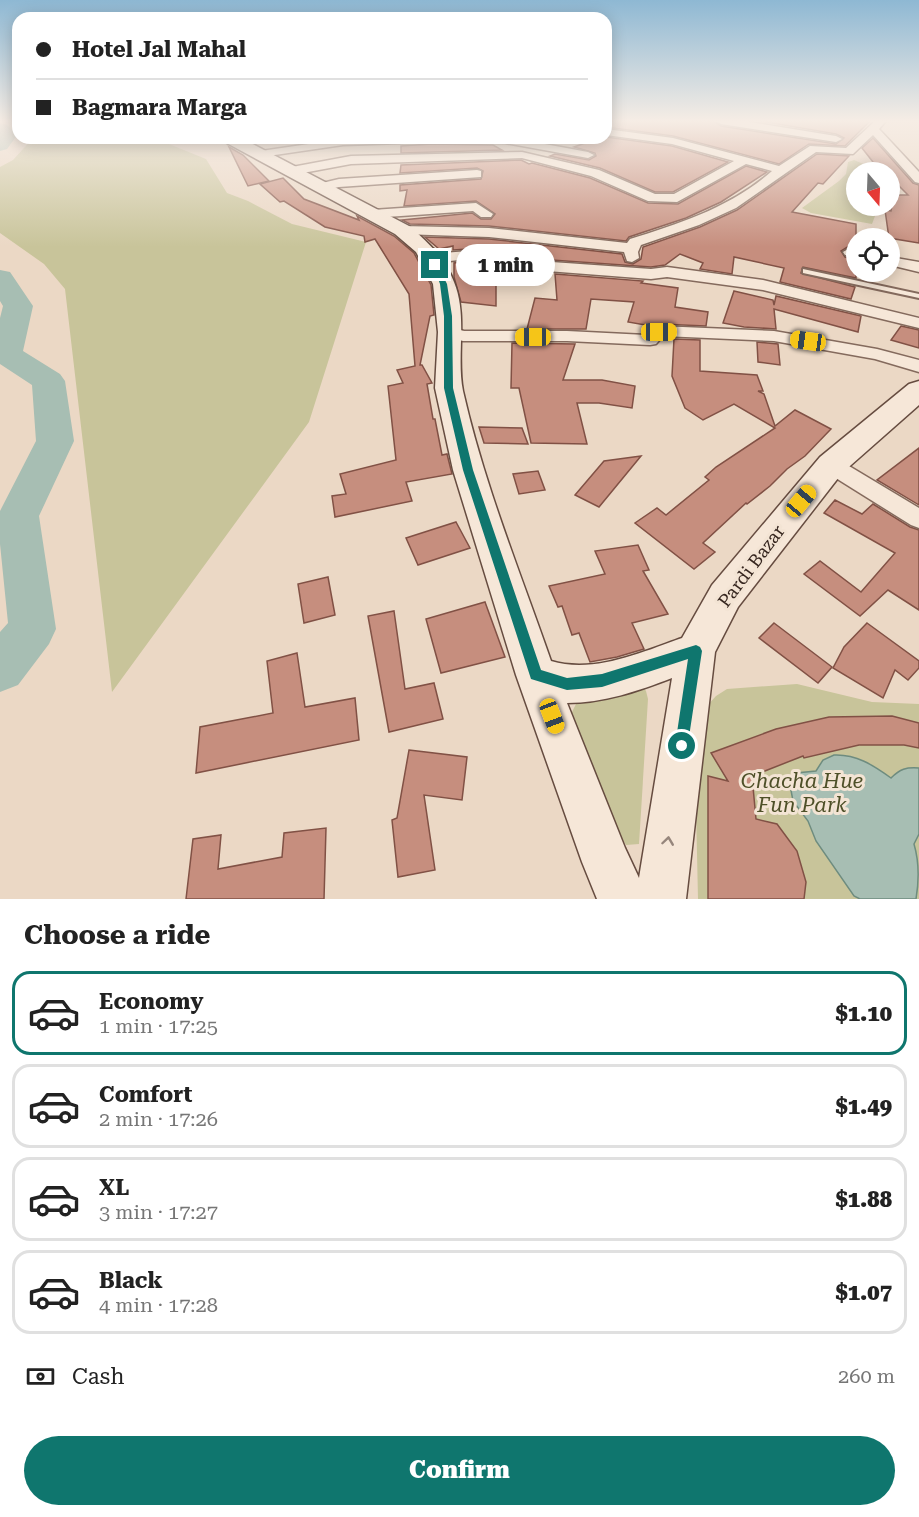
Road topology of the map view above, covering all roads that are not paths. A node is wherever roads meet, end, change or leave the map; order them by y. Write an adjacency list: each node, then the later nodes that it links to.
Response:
1 (277, 163): 9 (main road)
2 (335, 163): 9 (street)
3 (556, 163): 4 (street)
4 (739, 163)
5 (759, 163): 8 (street)
6 (792, 163): 8 (street)
7 (904, 163): 11 (street)
8 (781, 170): 17 (street)
9 (292, 171): 12 (main road)
10 (477, 174): 12 (street)
11 (919, 179)
12 (322, 188): 13 (main road)
13 (372, 214): 14 (street); 15 (main road)
14 (486, 214)
15 (402, 230): 16 (main road); 17 (street)
16 (423, 248): 21 (street); 24 (main road)
17 (633, 248): 21 (street)
18 (900, 263): 19 (street)
19 (919, 267)
20 (806, 271): 22 (lane)
21 (634, 272): 23 (street)
22 (919, 296)
23 (919, 323)
24 (450, 332): 25 (street); 30 (main road)
25 (919, 366)
26 (919, 390): 27 (main road, Pardi Bazar)
27 (831, 465): 28 (street); 29 (main road, Pardi Bazar)
28 (919, 519)
29 (696, 651): 30 (main road); 32 (main road, Pardi Bazar, one-way to 29)
30 (536, 675): 31 (main road)
31 (623, 899)
32 (661, 899)

